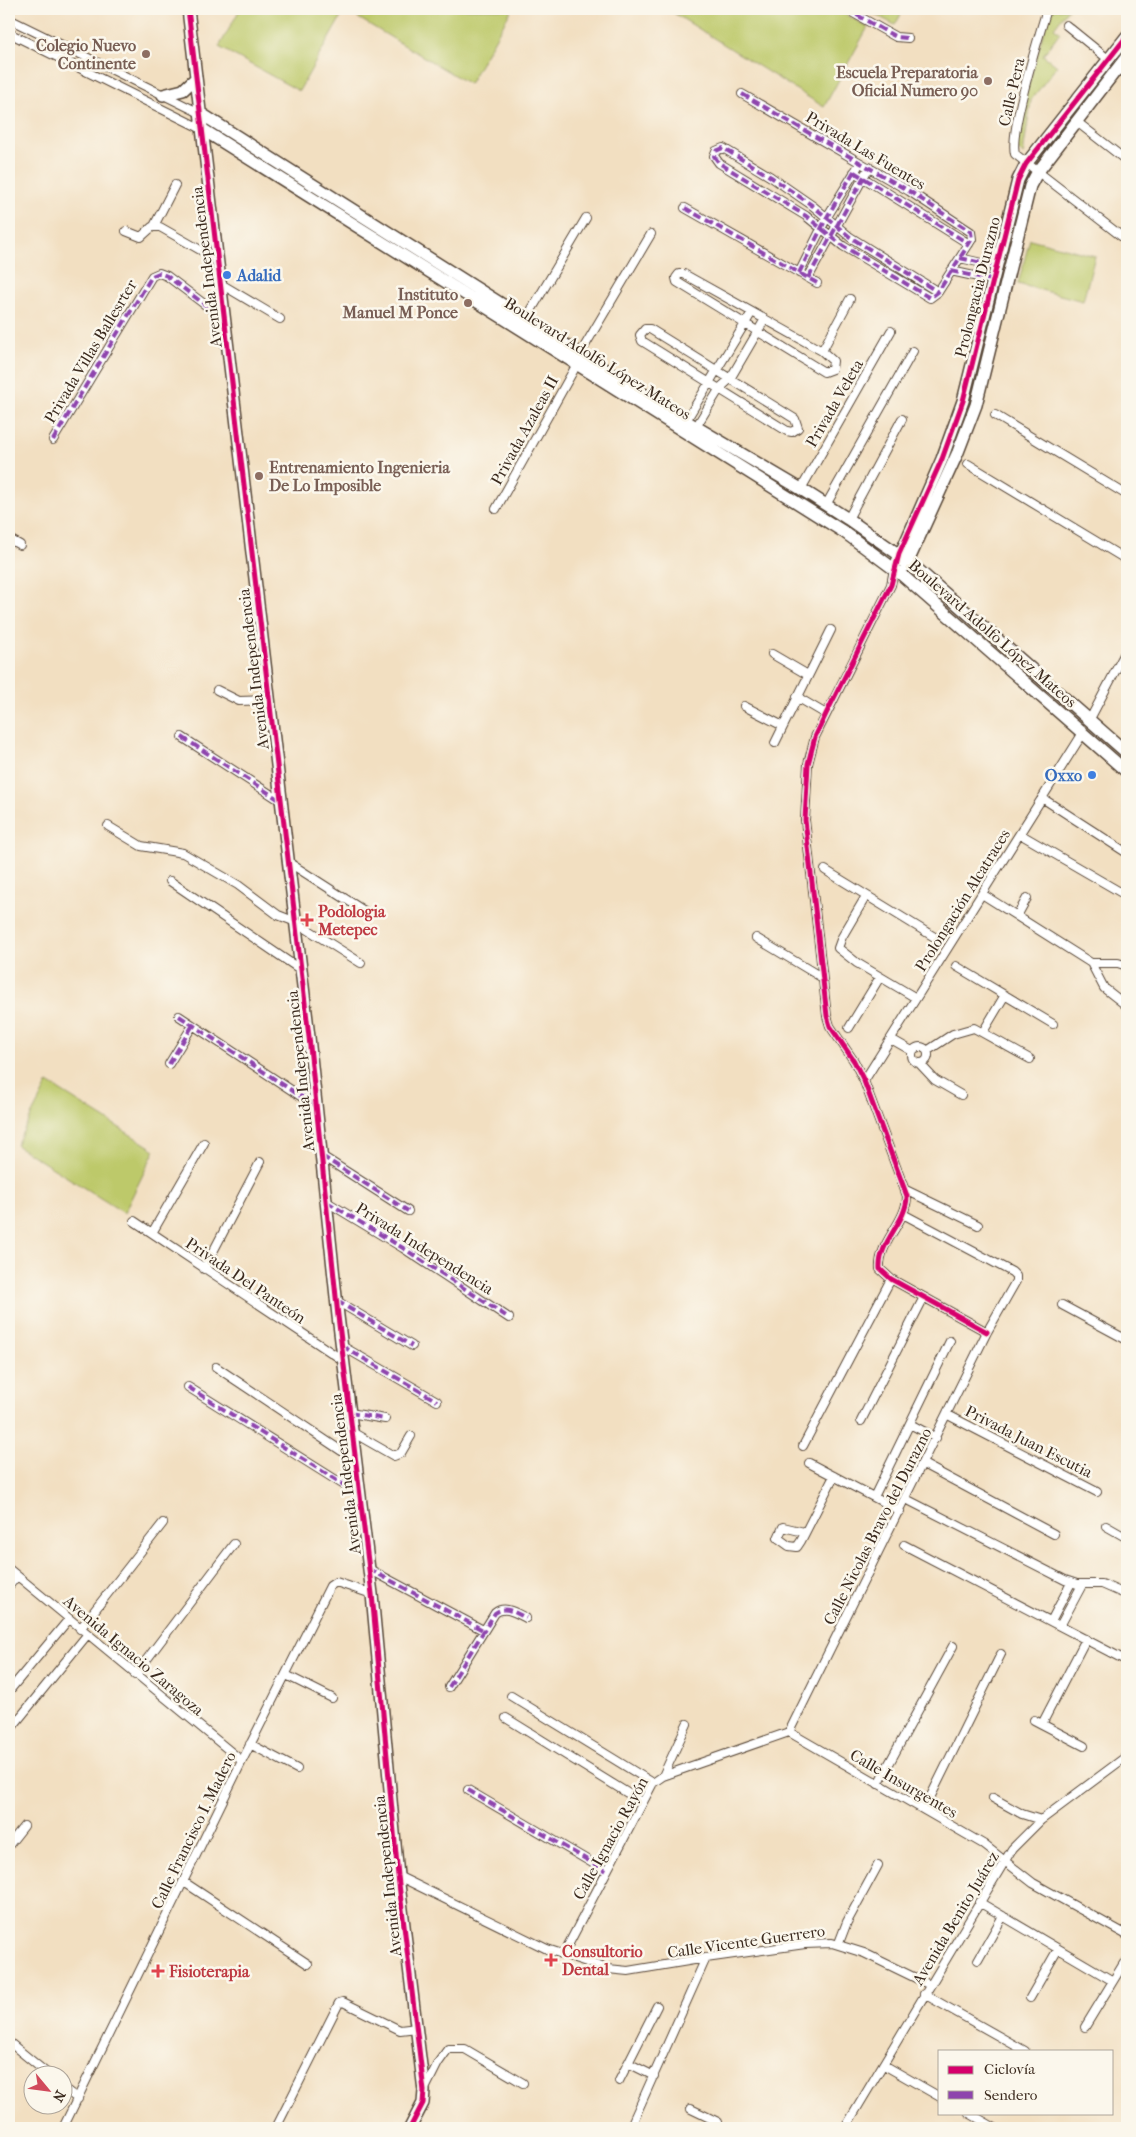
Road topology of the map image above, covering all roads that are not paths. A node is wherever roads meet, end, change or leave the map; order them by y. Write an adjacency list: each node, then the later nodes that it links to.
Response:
1 (188, 9): 12 (street, Avenida Independencia)
2 (846, 9): 8 (street)
3 (1047, 9): 22 (street, Calle Pera)
4 (9, 19): 16 (street, Boulevard Adolfo López Mateos)
5 (1066, 25): 10 (street)
6 (9, 33): 19 (street, Boulevard Adolfo López Mateos)
7 (1127, 36): 10 (street, Prolongacia Durazno)
8 (908, 38)
9 (1127, 56): 11 (street, Prolongacia Durazno)
10 (1108, 59): 13 (street, Prolongacia Durazno)
11 (1123, 72): 14 (street, Prolongacia Durazno)
12 (196, 78): 16 (street); 17 (street, Avenida Independencia)
13 (1088, 84): 14 (street); 22 (street, Prolongacia Durazno)
14 (1099, 93): 18 (street, Prolongacia Durazno)
15 (742, 94): 21 (street, Privada Las Fuentes)
16 (163, 95): 17 (street, Boulevard Adolfo López Mateos)
17 (200, 113): 19 (street, Avenida Independencia); 54 (street, Boulevard Adolfo López Mateos)
18 (1077, 122): 20 (street); 25 (street, Prolongacia Durazno)
19 (202, 128): 42 (street, Avenida Independencia); 62 (street, Boulevard Adolfo López Mateos)
20 (1127, 160)
21 (860, 162): 23 (street, Privada Las Fuentes); 24 (street)
22 (1026, 164): 25 (street, Calle Pera); 43 (street, Prolongacia Durazno)
23 (869, 167): 27 (street); 40 (street, Privada Las Fuentes)
24 (854, 172): 27 (street, Privada Las Fuentes); 31 (street)
25 (1037, 173): 39 (street, Calle Pera); 68 (street, Prolongacia Durazno)
26 (771, 177): 29 (street); 29 (street); 31 (street)
27 (863, 178): 33 (street); 40 (street, Privada Las Fuentes)
28 (175, 185): 34 (street)
29 (764, 189): 35 (street)
30 (685, 208): 45 (street)
31 (827, 217): 33 (street); 35 (street)
32 (586, 218): 54 (street)
33 (835, 225): 38 (street); 50 (street)
34 (154, 226): 36 (street); 42 (street)
35 (822, 228): 38 (street); 45 (street)
36 (126, 231)
37 (651, 234): 62 (street, Privada Azaleas II)
38 (830, 236): 46 (street); 50 (street)
39 (1125, 239)
40 (969, 244): 41 (street)
41 (960, 258): 43 (street); 44 (street)
42 (218, 260): 49 (street, Avenida Independencia)
43 (995, 266): 47 (street, Prolongacia Durazno)
44 (951, 271): 47 (street); 50 (street)
45 (799, 273): 46 (street)
46 (808, 278): 48 (street)
47 (992, 280): 67 (street, Prolongacia Durazno)
48 (817, 283)
49 (221, 284): 53 (street); 56 (street, Avenida Independencia)
50 (938, 292)
51 (850, 299): 61 (street)
52 (752, 312): 55 (street); 57 (street); 57 (street)
53 (280, 318)
54 (526, 318): 62 (street, Boulevard Adolfo López Mateos)
55 (765, 319): 58 (street); 61 (street)
56 (224, 320): 72 (street, Privada Villas Ballesrter); 90 (street, Avenida Independencia)
57 (745, 323): 58 (street); 63 (street)
58 (758, 331): 61 (street); 64 (street)
59 (892, 331): 74 (street, Privada Veleta)
60 (913, 350): 76 (street)
61 (822, 351)
62 (579, 359): 71 (street, Boulevard Adolfo López Mateos); 77 (street, Privada Azaleas II)
63 (717, 370): 64 (street); 65 (street); 65 (street)
64 (730, 378): 66 (street); 66 (street)
65 (710, 382): 66 (street); 71 (street)
66 (720, 388): 71 (street)
67 (963, 401): 68 (street); 81 (street, Prolongacia Durazno)
68 (976, 405): 81 (street, Prolongacia Durazno)
69 (994, 416): 75 (street)
70 (902, 420): 78 (street)
71 (688, 426): 74 (street, Boulevard Adolfo López Mateos); 83 (street, Boulevard Adolfo López Mateos)
72 (53, 440)
73 (968, 464): 82 (street)
74 (801, 489): 76 (street, Boulevard Adolfo López Mateos)
75 (1127, 495)
76 (826, 505): 78 (street, Boulevard Adolfo López Mateos)
77 (496, 509)
78 (848, 519): 81 (street, Boulevard Adolfo López Mateos)
79 (9, 539): 80 (street)
80 (20, 545)
81 (904, 558): 83 (street, Prolongacia Durazno); 93 (street, Boulevard Adolfo López Mateos)
82 (1127, 560)
83 (898, 572): 92 (street); 95 (street, Boulevard Adolfo López Mateos)
84 (831, 630): 87 (street)
85 (1127, 650): 93 (street)
86 (772, 654): 87 (street)
87 (808, 675): 89 (street)
88 (217, 690): 90 (street)
89 (797, 697): 92 (street); 94 (street)
90 (269, 700): 101 (street, Avenida Independencia)
91 (744, 706): 94 (street)
92 (826, 714): 122 (street)
93 (1090, 719): 98 (street, Boulevard Adolfo López Mateos)
94 (782, 726): 97 (street)
95 (1083, 733): 99 (street, Boulevard Adolfo López Mateos); 100 (street, Prolongación Alcatraces)
96 (182, 737): 101 (street)
97 (775, 744)
98 (1127, 753)
99 (1127, 772)
100 (1042, 798): 103 (street, Prolongación Alcatraces); 104 (street)
101 (281, 801): 105 (street, Avenida Independencia)
102 (108, 826): 114 (street)
103 (1020, 834): 108 (street, Prolongación Alcatraces); 110 (street)
104 (1127, 853)
105 (288, 862): 112 (street); 114 (street, Avenida Independencia)
106 (825, 870): 109 (street)
107 (170, 881): 121 (street)
108 (982, 894): 113 (street); 125 (street, Prolongación Alcatraces)
109 (866, 896): 116 (street); 123 (street)
110 (1127, 896)
111 (1027, 898): 113 (street)
112 (368, 914)
113 (1017, 916): 118 (street)
114 (296, 922): 117 (street); 121 (street, Avenida Independencia)
115 (756, 938): 122 (street)
116 (936, 938)
117 (361, 963)
118 (1091, 963): 120 (street); 126 (street)
119 (956, 966): 124 (street)
120 (1127, 966)
121 (301, 970): 140 (street, Avenida Independencia)
122 (821, 977): 138 (street)
123 (880, 977): 125 (street); 130 (street)
124 (1005, 995): 128 (street); 131 (street)
125 (916, 998): 132 (street, Prolongación Alcatraces)
126 (1127, 1006)
127 (179, 1016): 129 (street)
128 (1053, 1024)
129 (193, 1025): 136 (street); 140 (street)
130 (849, 1028)
131 (983, 1032): 134 (street); 135 (street)
132 (891, 1038): 133 (street); 138 (street, Prolongación Alcatraces)
133 (912, 1051): 134 (street); 137 (street)
134 (927, 1051): 137 (street)
135 (1030, 1059)
136 (169, 1064)
137 (920, 1064): 139 (street)
138 (864, 1081): 144 (street)
139 (961, 1095)
140 (317, 1107): 142 (street, Avenida Independencia)
141 (204, 1144): 150 (street)
142 (322, 1156): 145 (street, Avenida Independencia); 146 (street)
143 (260, 1162): 151 (street)
144 (906, 1190): 147 (street); 149 (street)
145 (326, 1202): 154 (street, Avenida Independencia); 156 (street, Privada Independencia)
146 (408, 1211)
147 (903, 1214): 152 (street); 157 (street, Calle Nicolas Bravo del Durazno)
148 (134, 1220): 150 (street, Privada Del Panteón)
149 (978, 1224)
150 (152, 1233): 151 (street, Privada Del Panteón)
151 (204, 1268): 162 (street, Privada Del Panteón)
152 (890, 1279): 153 (street); 174 (street)
153 (924, 1297): 157 (street); 169 (street)
154 (337, 1301): 160 (street, Avenida Independencia); 161 (street)
155 (1062, 1305): 158 (street)
156 (508, 1318)
157 (987, 1332): 167 (street, Calle Nicolas Bravo del Durazno)
158 (1127, 1340)
159 (950, 1342): 170 (street)
160 (342, 1346): 162 (street, Avenida Independencia); 165 (street)
161 (412, 1346)
162 (344, 1361): 166 (street, Avenida Independencia)
163 (216, 1367): 175 (street)
164 (188, 1387): 180 (street)
165 (437, 1401)
166 (350, 1413): 168 (street); 171 (street, Avenida Independencia)
167 (948, 1415): 173 (street, Calle Nicolas Bravo del Durazno); 179 (street, Privada Juan Escutia)
168 (385, 1418)
169 (861, 1421)
170 (910, 1424): 173 (street); 181 (street)
171 (352, 1432): 172 (street); 175 (street, Avenida Independencia)
172 (411, 1436)
173 (936, 1438): 177 (street, Calle Nicolas Bravo del Durazno)
174 (803, 1446)
175 (355, 1460): 180 (street, Avenida Independencia)
176 (809, 1463): 178 (street)
177 (923, 1464): 182 (street, Calle Nicolas Bravo del Durazno); 187 (street)
178 (834, 1476): 181 (street); 186 (street)
179 (1097, 1492)
180 (360, 1495): 192 (street, Avenida Independencia)
181 (874, 1497): 183 (street)
182 (906, 1499): 183 (street, Calle Nicolas Bravo del Durazno); 194 (street)
183 (900, 1511): 221 (street, Calle Nicolas Bravo del Durazno)
184 (163, 1523): 203 (street)
185 (1106, 1526): 188 (street)
186 (804, 1532)
187 (1054, 1534)
188 (1127, 1538)
189 (234, 1544): 210 (street)
190 (904, 1545): 201 (street)
191 (9, 1569): 193 (street, Avenida Ignacio Zaragoza)
192 (369, 1569): 197 (street, Avenida Independencia); 204 (street)
193 (17, 1576): 196 (street); 200 (street, Avenida Ignacio Zaragoza)
194 (1071, 1583): 195 (street); 201 (street)
195 (1082, 1584): 198 (street); 202 (street)
196 (9, 1586)
197 (372, 1594): 211 (street, Calle Francisco I. Madero); 240 (street, Avenida Independencia)
198 (1127, 1595)
199 (526, 1618): 204 (street)
200 (69, 1619): 203 (street, Avenida Ignacio Zaragoza); 213 (street)
201 (1051, 1621): 202 (street)
202 (1060, 1626): 206 (street)
203 (80, 1629): 205 (street, Avenida Ignacio Zaragoza)
204 (483, 1630): 212 (street)
205 (87, 1635): 210 (street, Avenida Ignacio Zaragoza); 220 (street)
206 (1086, 1639): 209 (street); 219 (street)
207 (952, 1646): 229 (street)
208 (1001, 1654): 233 (street)
209 (1127, 1661)
210 (135, 1675): 225 (street, Avenida Ignacio Zaragoza)
211 (286, 1675): 215 (street); 222 (street, Calle Francisco I. Madero)
212 (449, 1687)
213 (9, 1690)
214 (511, 1696): 228 (street)
215 (332, 1698)
216 (506, 1718): 232 (street)
217 (1034, 1720): 219 (street)
218 (687, 1724): 227 (street)
219 (1042, 1724): 223 (street)
220 (9, 1731)
221 (790, 1732): 227 (street, Calle Ignacio Rayón); 229 (street, Calle Insurgentes)
222 (250, 1744): 225 (street, Calle Francisco I. Madero); 226 (street)
223 (1084, 1746)
224 (1127, 1756): 234 (street, Avenida Benito Juárez)
225 (242, 1761): 241 (street, Calle Francisco I. Madero)
226 (297, 1769)
227 (663, 1776): 228 (street, Calle Ignacio Rayón)
228 (653, 1783): 232 (street, Calle Ignacio Rayón)
229 (878, 1784): 233 (street, Calle Insurgentes)
230 (468, 1790): 239 (street)
231 (993, 1798): 234 (street)
232 (642, 1802): 239 (street, Calle Ignacio Rayón)
233 (924, 1810): 237 (street, Calle Insurgentes)
234 (1041, 1820): 237 (street, Avenida Benito Juárez)
235 (24, 1826): 236 (street)
236 (9, 1845)
237 (1004, 1860): 242 (street, Avenida Benito Juárez); 244 (street, Calle Insurgentes)
238 (878, 1865): 245 (street)
239 (606, 1871): 247 (street, Calle Ignacio Rayón)
240 (398, 1876): 247 (street, Calle Vicente Guerrero); 258 (street, Avenida Independencia)
241 (184, 1882): 251 (street); 270 (street, Calle Francisco I. Madero)
242 (979, 1902): 243 (street); 253 (street, Avenida Benito Juárez)
243 (1003, 1916): 246 (street); 249 (street)
244 (1127, 1935)
245 (839, 1943): 248 (street, Calle Vicente Guerrero); 253 (street, Calle Vicente Guerrero)
246 (1058, 1948): 252 (street); 255 (street)
247 (562, 1955): 248 (street, Calle Vicente Guerrero)
248 (706, 1958): 264 (street)
249 (978, 1960)
250 (1124, 1963): 252 (street)
251 (308, 1964)
252 (1113, 1981): 257 (street)
253 (930, 1985): 254 (street, Avenida Benito Juárez)
254 (924, 1994): 260 (street); 263 (street, Avenida Benito Juárez)
255 (1030, 1998)
256 (658, 2006): 261 (street)
257 (1085, 2027)
258 (417, 2028): 267 (street, Avenida Independencia); 275 (street)
259 (9, 2042): 262 (street)
260 (1024, 2050)
261 (628, 2063): 264 (street); 265 (street)
262 (36, 2064)
263 (884, 2065): 269 (street); 278 (street, Avenida Benito Juárez)
264 (654, 2076): 276 (street)
265 (619, 2081)
266 (523, 2083): 267 (street)
267 (424, 2091): 273 (street, Avenida Independencia)
268 (72, 2094): 270 (street)
269 (938, 2096)
270 (78, 2099): 274 (street, Calle Francisco I. Madero)
271 (691, 2109): 277 (street)
272 (971, 2114): 279 (street)
273 (413, 2127)
274 (63, 2128)
275 (276, 2128)
276 (630, 2128)
277 (719, 2128)
278 (845, 2128)
279 (995, 2128)

